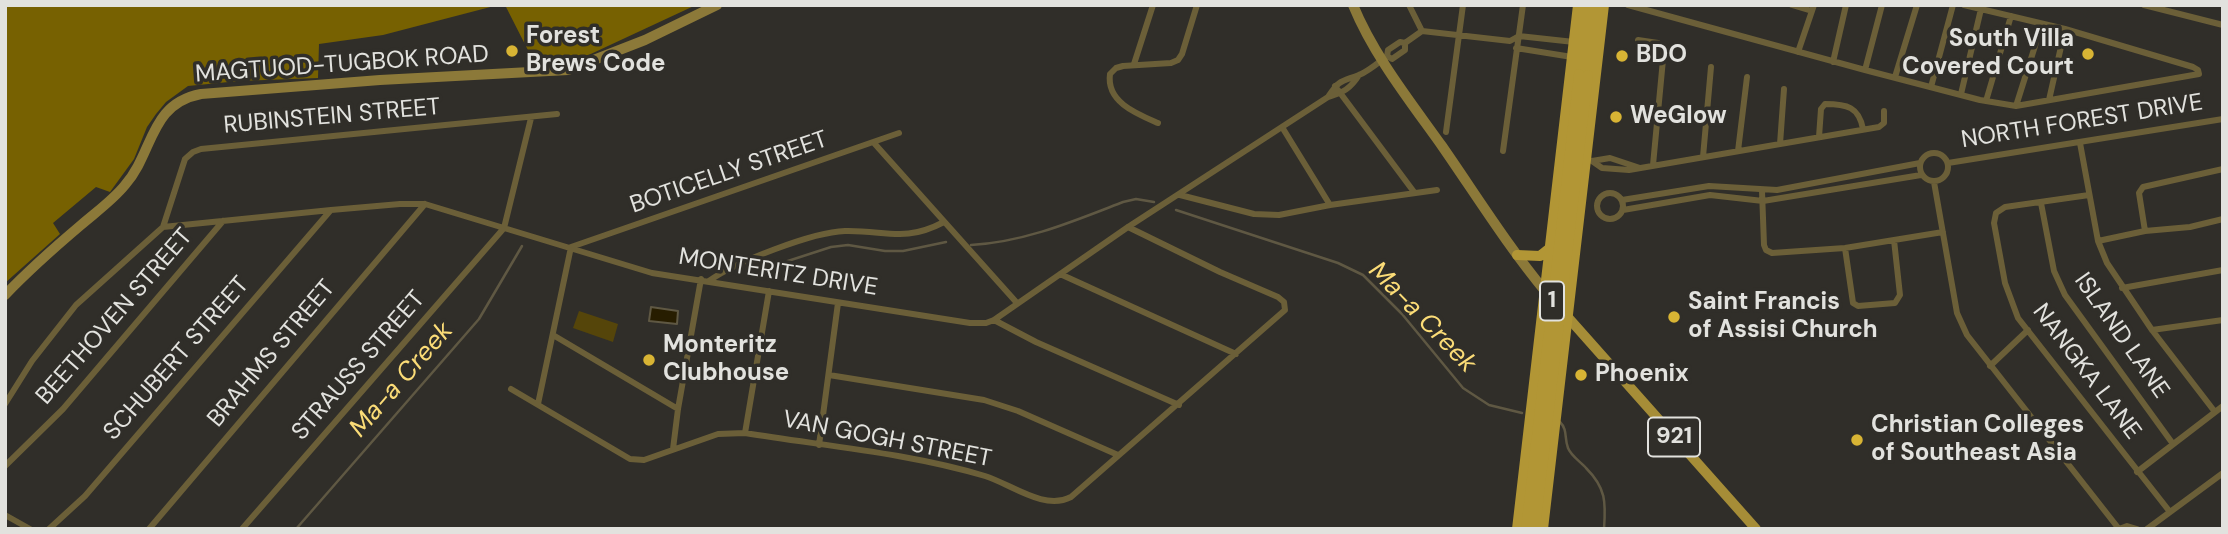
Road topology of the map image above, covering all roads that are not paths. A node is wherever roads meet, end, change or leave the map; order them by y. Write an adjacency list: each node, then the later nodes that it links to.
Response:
1 (717, 5): 125 (main road, MAGTUOD-TUGBOK ROAD)
2 (1153, 5): 40 (street)
3 (1197, 5): 40 (street)
4 (1353, 5): 38 (main road)
5 (1409, 5): 27 (street)
6 (1463, 5): 28 (street)
7 (1523, 5): 29 (street)
8 (1578, 5): 33 (highway, 1)
9 (1587, 5): 44 (highway, 1)
10 (1596, 5): 44 (highway, 1)
11 (1604, 5): 54 (highway, 1)
12 (1628, 5): 21 (street)
13 (1792, 5): 20 (street)
14 (1846, 5): 39 (street)
15 (1882, 5): 42 (street)
16 (1917, 5): 46 (street)
17 (1952, 5): 48 (street)
18 (1964, 5): 22 (street)
19 (2144, 5): 25 (street)
20 (1813, 8): 36 (street)
21 (1657, 9): 36 (street)
22 (1981, 9): 23 (street); 51 (street)
23 (2011, 16): 24 (street); 56 (street)
24 (2042, 24): 26 (street); 57 (street)
25 (2223, 25)
26 (2065, 29): 55 (street); 55 (street)
27 (1422, 31): 28 (street); 38 (street)
28 (1459, 35): 32 (street); 65 (street)
29 (1519, 36): 30 (street); 32 (street); 34 (street)
30 (1533, 37): 33 (street); 35 (street)
31 (1638, 40): 78 (street)
32 (1510, 41): 34 (street)
33 (1574, 42): 37 (highway, 1)
34 (1517, 49): 35 (street); 71 (street)
35 (1531, 51): 37 (street)
36 (1798, 52): 39 (street)
37 (1572, 57): 52 (highway, 1)
38 (1385, 58): 43 (street); 115 (main road)
39 (1833, 62): 42 (street)
40 (1134, 64): 62 (street)
41 (1711, 66): 74 (street)
42 (1865, 70): 46 (street)
43 (1359, 75): 47 (street); 50 (street)
44 (1583, 75): 162 (highway, 1, bridge); 163 (highway, 1, bridge)
45 (1747, 78): 72 (street)
46 (1895, 78): 48 (street)
47 (1335, 86): 50 (street); 53 (street)
48 (1931, 87): 51 (street)
49 (1784, 89): 70 (street)
50 (1341, 93): 53 (street); 85 (street)
51 (1961, 94): 56 (street)
52 (1568, 95): 54 (highway); 73 (highway, 1)
53 (1328, 97): 63 (street)
54 (1593, 98): 75 (highway, 1)
55 (2049, 100): 57 (street)
56 (1986, 101): 57 (street)
57 (2016, 106)
58 (1884, 111): 64 (street)
59 (557, 114): 60 (street, RUBINSTEIN STREET)
60 (531, 118): 104 (street, RUBINSTEIN STREET); 105 (street)
61 (2223, 119): 69 (street, NORTH FOREST DRIVE)
62 (1158, 123)
63 (1282, 127): 86 (street); 96 (street)
64 (1863, 129): 67 (street); 67 (street)
65 (1446, 132)
66 (899, 133): 68 (street, BOTICELLY STREET)
67 (1819, 137): 70 (street)
68 (874, 143): 102 (street); 112 (street, BOTICELLY STREET)
69 (2080, 143): 77 (street, NORTH FOREST DRIVE); 88 (street)
70 (1780, 144): 72 (street)
71 (1503, 151)
72 (1738, 151): 74 (street)
73 (1561, 157): 75 (highway); 89 (highway, 1)
74 (1703, 157): 78 (street)
75 (1589, 160): 79 (street); 79 (street); 92 (highway, 1)
76 (1920, 163): 77 (street); 81 (street); 84 (street)
77 (1948, 163): 82 (street)
78 (1653, 165): 79 (street)
79 (1640, 167)
80 (2223, 169): 106 (street)
81 (1922, 174): 82 (street); 91 (street)
82 (1934, 181): 107 (street)
83 (1437, 190): 85 (street)
84 (1762, 191): 87 (street); 91 (street)
85 (1414, 192): 96 (street)
86 (1180, 195): 96 (street); 103 (street)
87 (1650, 195): 90 (street); 97 (street)
88 (2089, 195): 93 (street, NANGKA LANE); 111 (street)
89 (1556, 199): 92 (highway); 108 (highway, 1)
90 (1622, 200): 95 (street); 99 (street)
91 (1763, 201): 97 (street); 114 (street)
92 (1581, 202): 95 (street); 109 (highway, 1)
93 (2041, 203): 131 (street, NANGKA LANE); 151 (street, ISLAND LANE)
94 (425, 204): 98 (street, MONTERITZ DRIVE); 105 (street, MONTERITZ DRIVE); 166 (street, BRAHMS STREET)
95 (1597, 204): 99 (street)
96 (1330, 205)
97 (1652, 205): 99 (street)
98 (331, 210): 101 (street, MONTERITZ DRIVE); 165 (street, SCHUBERT STREET)
99 (1623, 210)
100 (2223, 219): 106 (street)
101 (223, 221): 104 (street, MONTERITZ DRIVE); 155 (street, BEETHOVEN STREET)
102 (944, 222): 121 (street); 127 (street)
103 (1128, 227): 119 (street); 136 (street, VAN GOGH STREET)
104 (163, 228): 142 (street)
105 (504, 228): 112 (street, MONTERITZ DRIVE); 167 (street, STRAUSS STREET)
106 (2145, 231): 111 (street)
107 (1943, 232): 110 (street); 137 (street)
108 (1552, 233): 109 (highway); 113 (highway, 1)
109 (1577, 236): 117 (highway, 1)
110 (1894, 240): 114 (street); 114 (street)
111 (2098, 241): 122 (street)
112 (571, 247): 120 (street, MONTERITZ DRIVE); 133 (street)
113 (1550, 248): 115 (highway); 116 (highway, 1)
114 (1845, 248)
115 (1517, 256): 123 (main road)
116 (1548, 261): 117 (highway); 123 (highway, 1)
117 (1574, 264): 128 (highway, 1)
118 (2223, 270): 122 (street)
119 (1060, 274): 127 (street); 136 (street)
120 (701, 279): 121 (street, MONTERITZ DRIVE); 146 (street)
121 (709, 281): 124 (street, MONTERITZ DRIVE)
122 (2122, 288): 132 (street)
123 (1545, 290): 128 (main road); 134 (highway, 1)
124 (769, 291): 126 (street, MONTERITZ DRIVE); 150 (street)
125 (5, 295)
126 (838, 303): 129 (street, MONTERITZ DRIVE); 138 (street)
127 (1017, 303): 129 (street)
128 (1568, 317): 135 (highway, 1); 168 (main road, 921)
129 (994, 320): 144 (street)
130 (2223, 320): 132 (street)
131 (2028, 330): 137 (street); 156 (street, NANGKA LANE)
132 (2152, 330): 147 (street)
133 (553, 335): 143 (street); 146 (street)
134 (1538, 349): 135 (highway); 139 (highway, 1)
135 (1564, 352): 141 (highway, 1)
136 (1236, 354): 144 (street, VAN GOGH STREET)
137 (1990, 366): 169 (street)
138 (829, 375): 152 (street); 154 (street)
139 (1534, 388): 141 (highway); 148 (highway, 1)
140 (511, 390): 143 (street, VAN GOGH STREET)
141 (1559, 391): 149 (highway, 1)
142 (5, 404)
143 (538, 404): 153 (street, VAN GOGH STREET)
144 (1179, 405): 154 (street, VAN GOGH STREET)
145 (2223, 406): 147 (street)
146 (678, 410): 153 (street)
147 (2215, 412): 151 (street)
148 (1529, 429): 149 (highway); 158 (highway, 1)
149 (1555, 432): 159 (highway, 1)
150 (745, 433): 152 (street, VAN GOGH STREET); 153 (street, VAN GOGH STREET)
151 (2173, 444): 156 (street)
152 (819, 445): 154 (street, VAN GOGH STREET)
153 (673, 449)
154 (1118, 455)
155 (5, 466)
156 (2137, 472): 160 (street, NANGKA LANE)
157 (2223, 473): 160 (street)
158 (1524, 475): 159 (highway); 162 (highway, 1)
159 (1549, 478): 163 (highway, 1)
160 (2169, 512): 171 (street)
161 (5, 514): 164 (street)
162 (1520, 527): 163 (highway)
163 (1541, 528)
164 (30, 529)
165 (49, 529)
166 (149, 529)
167 (242, 529)
168 (1756, 529)
169 (2119, 529): 170 (street)
170 (2137, 529)
171 (2147, 529)

